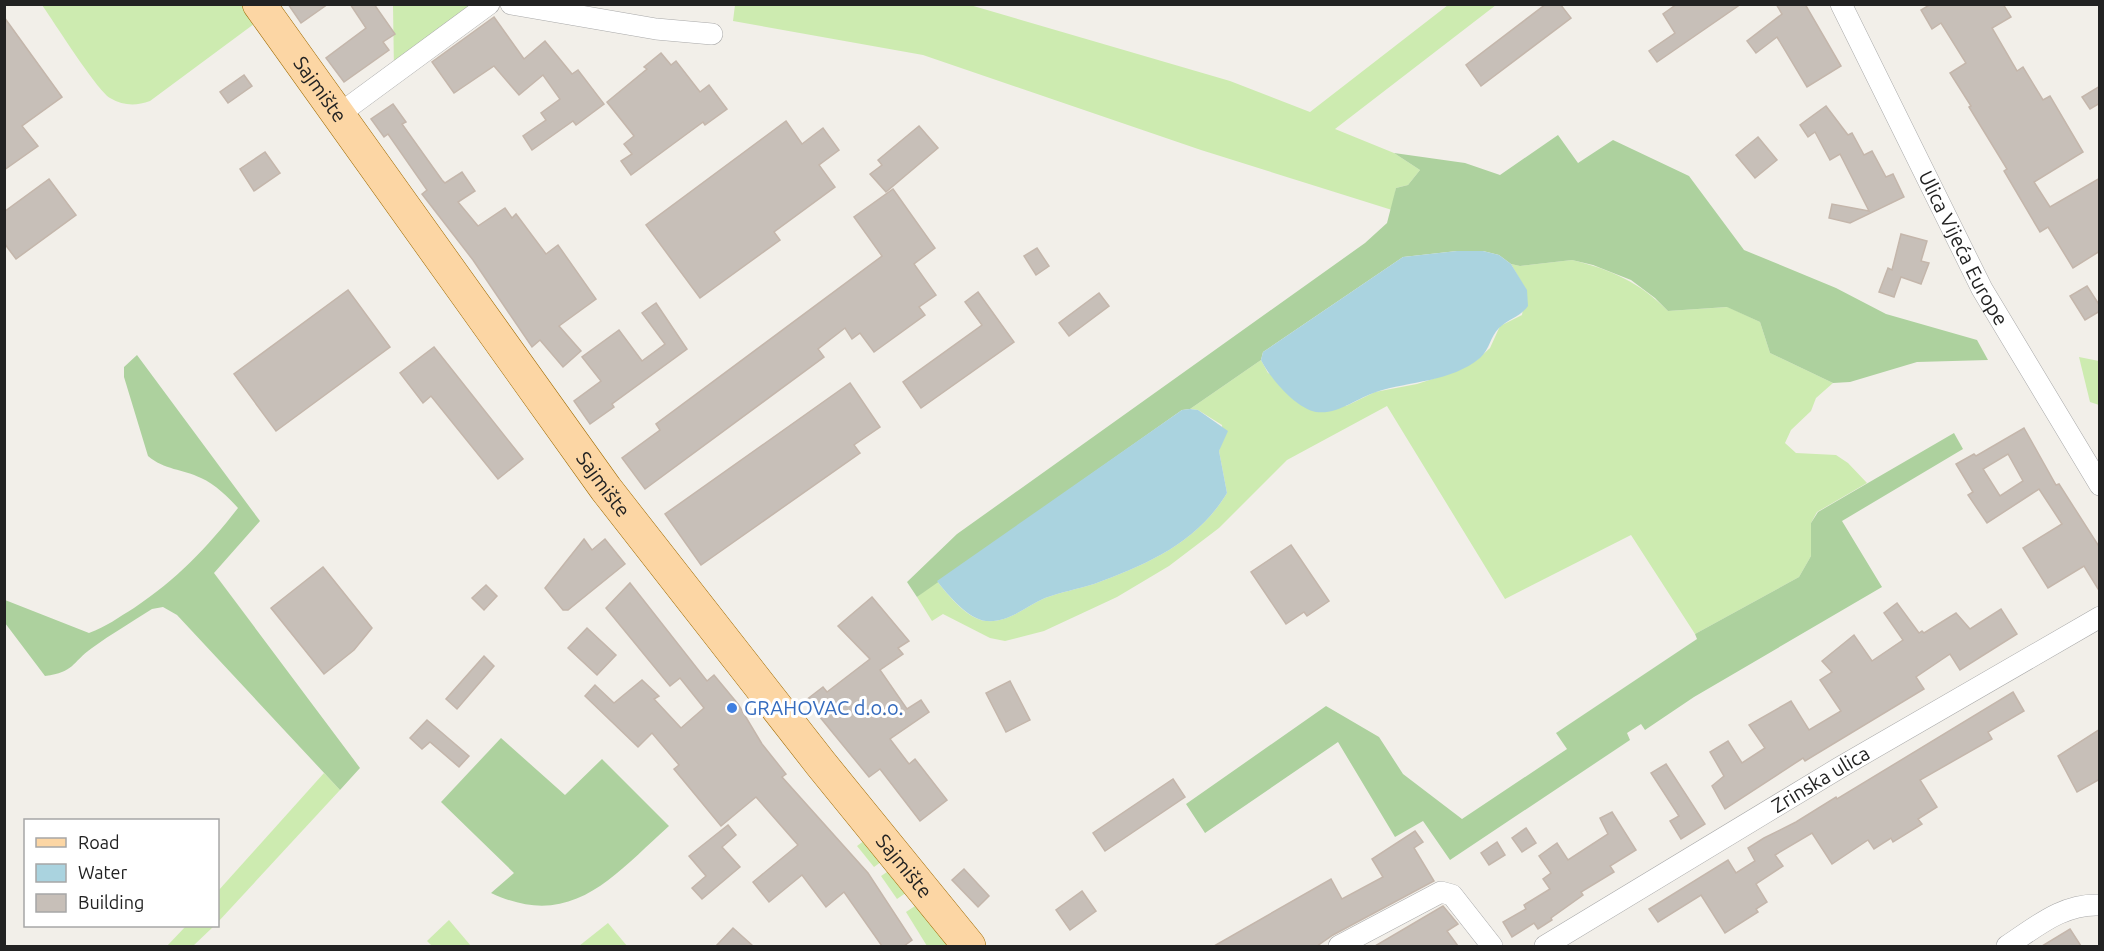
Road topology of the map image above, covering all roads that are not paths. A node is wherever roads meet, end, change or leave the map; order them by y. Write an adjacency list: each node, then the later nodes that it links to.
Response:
1 (259, 4): 6 (main road, Sajmište)
2 (489, 4): 6 (street)
3 (512, 4): 5 (street)
4 (1841, 4): 7 (street, Ulica Vijeća Europe)
5 (712, 34)
6 (338, 115): 10 (main road, Sajmište)
7 (2100, 485)
8 (2100, 617): 13 (street, Zrinska ulica)
9 (2100, 905): 14 (street)
10 (969, 946)
11 (1339, 946): 12 (street)
12 (1492, 946)
13 (1545, 946)
14 (2007, 946)

